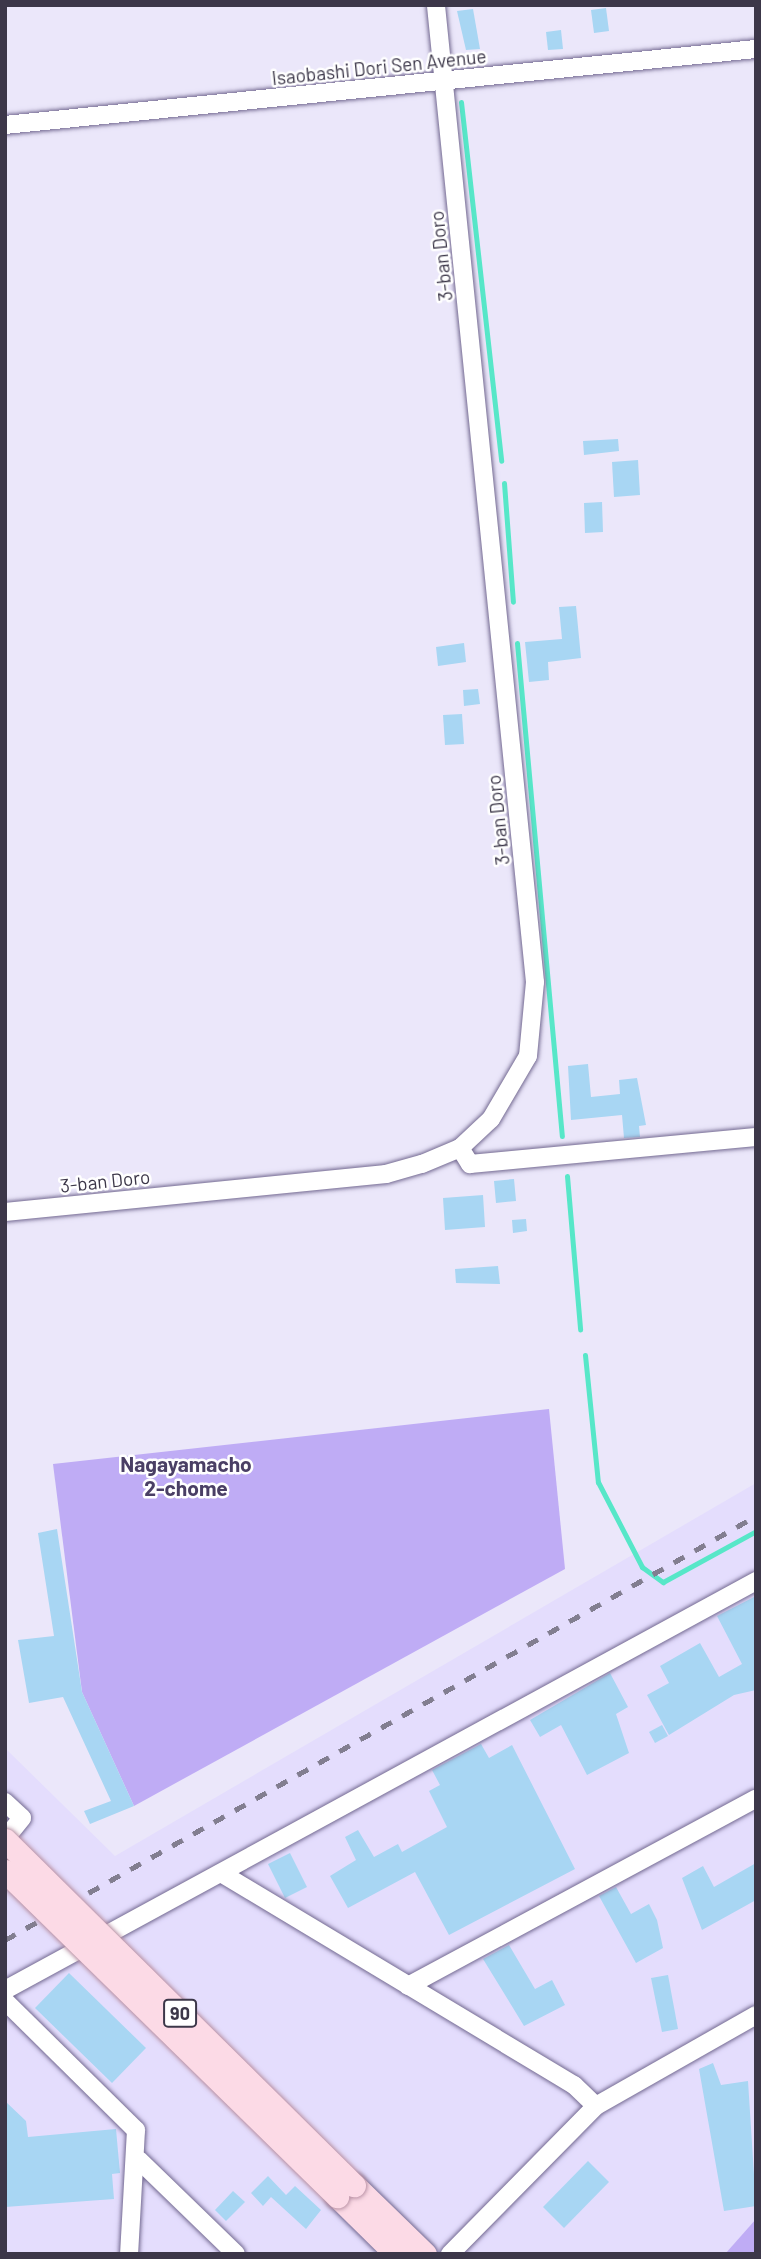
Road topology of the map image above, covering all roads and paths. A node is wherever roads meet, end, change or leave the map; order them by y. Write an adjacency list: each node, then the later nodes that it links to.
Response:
1 (436, 5): 3 (street, 3-ban Doro)
2 (756, 49): 3 (street, Isaobashi Dori Sen Avenue)
3 (444, 82): 4 (street, Isaobashi Dori Sen Avenue); 6 (street, 3-ban Doro)
4 (5, 125)
5 (756, 1137): 6 (street)
6 (460, 1148): 7 (street, 3-ban Doro)
7 (5, 1212)
8 (756, 1581): 13 (street)
9 (756, 1799): 14 (street)
10 (5, 1802): 11 (street)
11 (5, 1840): 20 (main road, 90, bridge)
12 (5, 1871): 20 (main road, 90, bridge)
13 (221, 1872): 14 (street); 15 (street)
14 (408, 1986): 18 (street)
15 (5, 1990)
16 (5, 2001): 19 (street)
17 (756, 2015): 18 (street)
18 (596, 2106): 25 (street)
19 (139, 2160): 21 (street); 22 (street)
20 (346, 2191): 23 (main road, 90); 24 (main road, 90)
21 (129, 2254)
22 (236, 2254)
23 (396, 2254)
24 (425, 2254)
25 (450, 2254)

